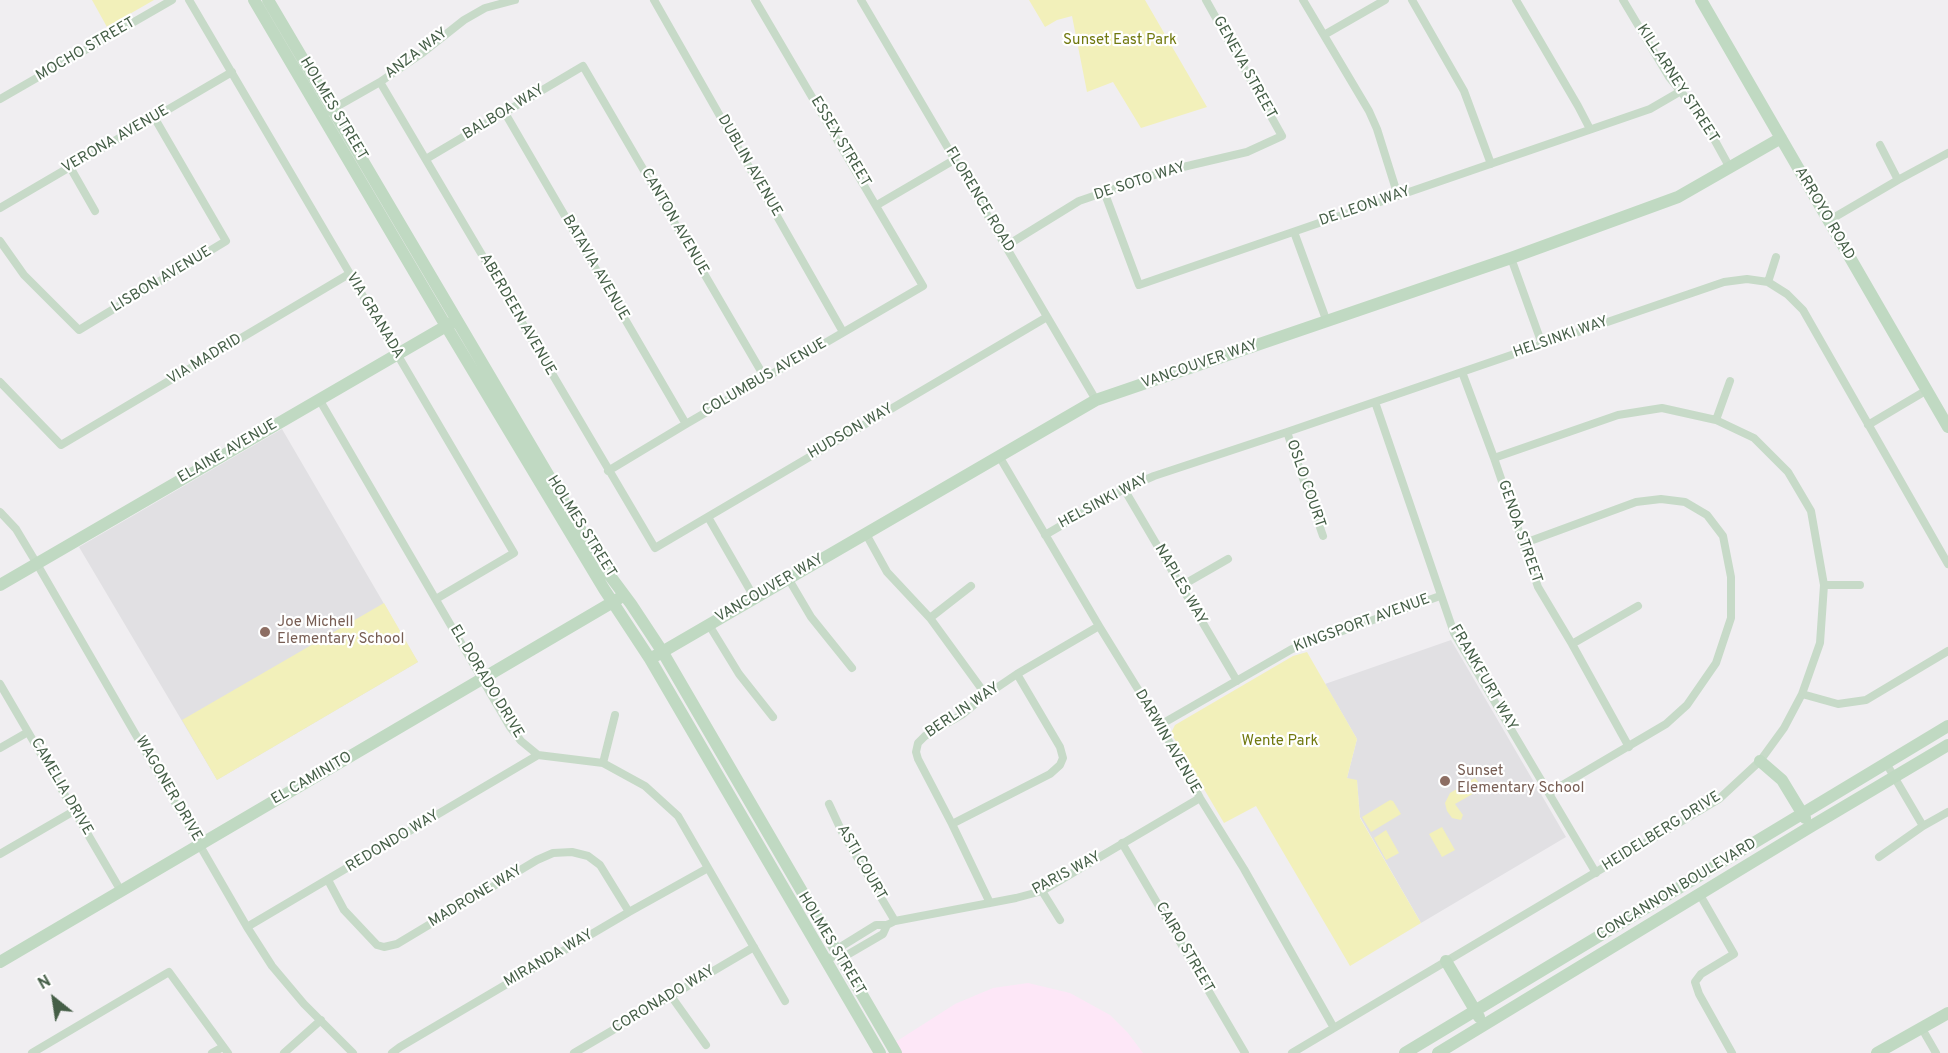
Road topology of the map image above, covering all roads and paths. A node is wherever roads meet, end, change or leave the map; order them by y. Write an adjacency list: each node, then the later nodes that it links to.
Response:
1 (172, 0): 21 (street, MOCHO STREET)
2 (189, 0): 18 (street, VIA GRANADA)
3 (254, 0): 24 (main road, HOLMES STREET)
4 (268, 0): 22 (main road, HOLMES STREET)
5 (515, 0): 19 (street, ANZA WAY)
6 (654, 0): 54 (street, DUBLIN AVENUE)
7 (755, 0): 39 (street, ESSEX STREET)
8 (861, 0): 32 (street, FLORENCE ROAD)
9 (1206, 0): 27 (street, GENEVA STREET)
10 (1303, 0): 16 (street)
11 (1385, 0): 16 (street)
12 (1412, 0): 33 (street)
13 (1516, 0): 26 (street)
14 (1623, 0): 20 (street, KILLARNEY STREET)
15 (1701, 0): 28 (main road, ARROYO ROAD)
16 (1324, 35): 38 (street)
17 (583, 66): 23 (street, BALBOA WAY); 58 (street, CANTON AVENUE)
18 (232, 72): 25 (street, VERONA AVENUE); 48 (street, VIA GRANADA)
19 (380, 82): 22 (street, ANZA WAY); 31 (street, ABERDEEN AVENUE)
20 (1681, 91): 26 (street, DE LEON WAY); 35 (street, KILLARNEY STREET)
21 (0, 99)
22 (333, 108): 24 (street, ANZA WAY); 53 (main road, HOLMES STREET)
23 (505, 113): 31 (street, BALBOA WAY); 66 (street, BATAVIA AVENUE)
24 (321, 115): 53 (main road, HOLMES STREET)
25 (154, 117): 34 (street, VERONA AVENUE); 44 (street, LISBON AVENUE)
26 (1590, 129): 33 (street, DE LEON WAY)
27 (1282, 136): 37 (street, DE SOTO WAY)
28 (1781, 138): 35 (main road, VANCOUVER WAY); 42 (main road, ARROYO ROAD)
29 (1880, 144): 36 (street)
30 (1946, 157): 36 (street)
31 (426, 159): 72 (street, ABERDEEN AVENUE)
32 (954, 160): 39 (street); 45 (street, FLORENCE ROAD)
33 (1491, 164): 38 (street, DE LEON WAY)
34 (70, 166): 40 (street, VERONA AVENUE); 41 (street)
35 (1730, 168): 47 (main road, VANCOUVER WAY)
36 (1898, 180): 42 (street)
37 (1105, 194): 43 (street, DE LEON WAY); 45 (street, DE SOTO WAY)
38 (1398, 196): 43 (street, DE LEON WAY)
39 (877, 205): 50 (street, ESSEX STREET)
40 (0, 208)
41 (95, 212)
42 (1828, 221): 61 (main road, ARROYO ROAD)
43 (1294, 232): 52 (street)
44 (0, 240)
45 (1006, 246): 51 (street, FLORENCE ROAD)
46 (1776, 257): 49 (street)
47 (1510, 258): 52 (main road, VANCOUVER WAY); 55 (street)
48 (349, 274): 56 (street, VIA GRANADA); 60 (street, VIA MADRID)
49 (1768, 282): 55 (street, HELSINKI WAY); 67 (street)
50 (923, 286): 54 (street, COLUMBUS AVENUE)
51 (1047, 317): 63 (street, FLORENCE ROAD); 75 (street, HUDSON WAY)
52 (1327, 322): 63 (main road, VANCOUVER WAY)
53 (452, 323): 56 (main road, ELAINE AVENUE); 93 (main road, HOLMES STREET)
54 (843, 332): 58 (street, COLUMBUS AVENUE)
55 (1542, 344): 57 (street, HELSINKI WAY)
56 (397, 354): 62 (main road, ELAINE AVENUE); 92 (street, VIA GRANADA)
57 (1462, 372): 64 (street, HELSINKI WAY); 71 (street, GENOA STREET)
58 (765, 378): 66 (street, COLUMBUS AVENUE)
59 (1730, 381): 65 (street)
60 (0, 382)
61 (1927, 390): 67 (street); 68 (main road, ARROYO ROAD)
62 (319, 399): 82 (main road, ELAINE AVENUE); 92 (street, EL DORADO DRIVE)
63 (1096, 400): 70 (main road, VANCOUVER WAY)
64 (1375, 402): 69 (street, HELSINKI WAY); 90 (street, FRANKFURT WAY)
65 (1716, 420): 71 (street, HEIDELBERG DRIVE); 86 (street, HEIDELBERG DRIVE)
66 (686, 424): 72 (street, COLUMBUS AVENUE)
67 (1868, 425): 83 (street)
68 (1948, 427)
69 (1287, 432): 73 (street, HELSINKI WAY); 78 (street, OSLO COURT)
70 (999, 456): 76 (main road, VANCOUVER WAY); 77 (street, DARWIN AVENUE)
71 (1494, 458): 79 (street, GENOA STREET)
72 (608, 471): 80 (street, ABERDEEN AVENUE)
73 (1124, 489): 77 (street, HELSINKI WAY); 89 (street, NAPLES WAY)
74 (0, 512): 82 (street, WAGONER DRIVE)
75 (708, 517): 80 (street, HUDSON WAY); 91 (street)
76 (866, 534): 84 (main road, VANCOUVER WAY); 95 (street)
77 (1045, 535): 97 (street, DARWIN AVENUE)
78 (1323, 536)
79 (1522, 544): 98 (street, GENOA STREET); 115 (street)
80 (655, 548)
81 (1228, 560): 89 (street)
82 (38, 564): 85 (main road, ELAINE AVENUE); 132 (street, WAGONER DRIVE)
83 (1948, 564)
84 (788, 578): 91 (main road, VANCOUVER WAY); 102 (street)
85 (0, 585)
86 (1824, 585): 87 (street); 107 (street, HEIDELBERG DRIVE)
87 (1860, 585)
88 (971, 586): 95 (street)
89 (1180, 586): 105 (street, NAPLES WAY)
90 (1440, 596): 105 (street, KINGSPORT AVENUE); 122 (street, FRANKFURT WAY)
91 (754, 597): 96 (main road, VANCOUVER WAY)
92 (436, 599): 104 (street, EL DORADO DRIVE)
93 (618, 599): 99 (main road, HOLMES STREET); 101 (main road, HOLMES STREET); 104 (main road, EL CAMINITO)
94 (1638, 606): 98 (street)
95 (930, 618): 108 (street)
96 (709, 625): 99 (main road, VANCOUVER WAY); 110 (street)
97 (1099, 626): 103 (street, BERLIN WAY); 111 (street, DARWIN AVENUE)
98 (1572, 644): 115 (street, GENOA STREET)
99 (662, 651): 101 (main road, VANCOUVER WAY); 147 (main road, HOLMES STREET)
100 (1948, 651): 107 (street)
101 (650, 659): 147 (main road, HOLMES STREET)
102 (852, 668)
103 (1017, 674): 108 (street, BERLIN WAY); 128 (street)
104 (481, 680): 117 (street, EL DORADO DRIVE); 132 (main road, EL CAMINITO)
105 (1237, 681): 111 (street, KINGSPORT AVENUE)
106 (0, 684): 113 (street, CAMELIA DRIVE)
107 (1802, 694): 118 (street, HEIDELBERG DRIVE)
108 (986, 695): 128 (street, BERLIN WAY)
109 (615, 715): 120 (street)
110 (773, 717)
111 (1160, 725): 123 (street, DARWIN AVENUE)
112 (1948, 726): 119 (main road, CONCANNON BOULEVARD)
113 (28, 732): 116 (street); 125 (street, CAMELIA DRIVE)
114 (1948, 746): 121 (main road, CONCANNON BOULEVARD)
115 (1629, 747): 122 (street)
116 (0, 748)
117 (538, 755): 120 (street); 137 (street, REDONDO WAY)
118 (1760, 761): 126 (main road); 136 (street, HEIDELBERG DRIVE)
119 (1886, 763): 121 (street); 126 (main road, CONCANNON BOULEVARD)
120 (603, 764): 135 (street)
121 (1895, 778): 129 (main road, CONCANNON BOULEVARD); 130 (street)
122 (1550, 793): 136 (street, FRANKFURT WAY)
123 (1200, 798): 131 (street, PARIS WAY); 157 (street, DARWIN AVENUE)
124 (829, 804): 144 (street, ASTI COURT)
125 (74, 811): 133 (street); 138 (street, CAMELIA DRIVE)
126 (1802, 813): 129 (main road); 152 (main road, CONCANNON BOULEVARD)
127 (1948, 813): 130 (street)
128 (952, 824): 141 (street, BERLIN WAY)
129 (1810, 826): 140 (main road, CONCANNON BOULEVARD)
130 (1923, 826): 134 (street)
131 (1122, 843): 139 (street, PARIS WAY); 168 (street, CAIRO STREET)
132 (200, 844): 138 (main road, EL CAMINITO); 145 (street, WAGONER DRIVE)
133 (0, 854)
134 (1879, 857)
135 (708, 868): 142 (street, MIRANDA WAY); 146 (street)
136 (1596, 873): 148 (street, HEIDELBERG DRIVE)
137 (328, 880): 142 (street, MADRONE WAY); 145 (street, REDONDO WAY)
138 (121, 891): 149 (main road, EL CAMINITO)
139 (1042, 891): 141 (street, PARIS WAY); 143 (street)
140 (1700, 895): 155 (main road, CONCANNON BOULEVARD); 172 (street)
141 (990, 903): 144 (street, PARIS WAY)
142 (629, 912): 165 (street, MIRANDA WAY)
143 (1060, 920)
144 (891, 923): 147 (street, PARIS WAY)
145 (247, 927): 154 (street, WAGONER DRIVE)
146 (754, 947): 150 (street, CORONADO WAY); 151 (street)
147 (832, 957): 166 (main road, HOLMES STREET); 167 (main road, HOLMES STREET)
148 (1446, 961): 152 (main road); 157 (street, HEIDELBERG DRIVE)
149 (0, 962)
150 (671, 996): 158 (street); 160 (street, CORONADO WAY)
151 (785, 1001)
152 (1476, 1012): 155 (main road); 170 (main road, CONCANNON BOULEVARD)
153 (1948, 1013): 156 (main road)
154 (321, 1020): 163 (street); 164 (street, WAGONER DRIVE)
155 (1484, 1026): 171 (main road, CONCANNON BOULEVARD)
156 (1921, 1027): 173 (main road); 174 (street)
157 (1334, 1028): 169 (street, HEIDELBERG DRIVE)
158 (706, 1045)
159 (226, 1050): 161 (street); 162 (street)
160 (578, 1052)
161 (32, 1053)
162 (212, 1053)
163 (284, 1053)
164 (353, 1053)
165 (392, 1053)
166 (880, 1053)
167 (895, 1053)
168 (1245, 1053)
169 (1292, 1053)
170 (1405, 1053)
171 (1438, 1053)
172 (1732, 1053)
173 (1877, 1053)
174 (1936, 1053)

